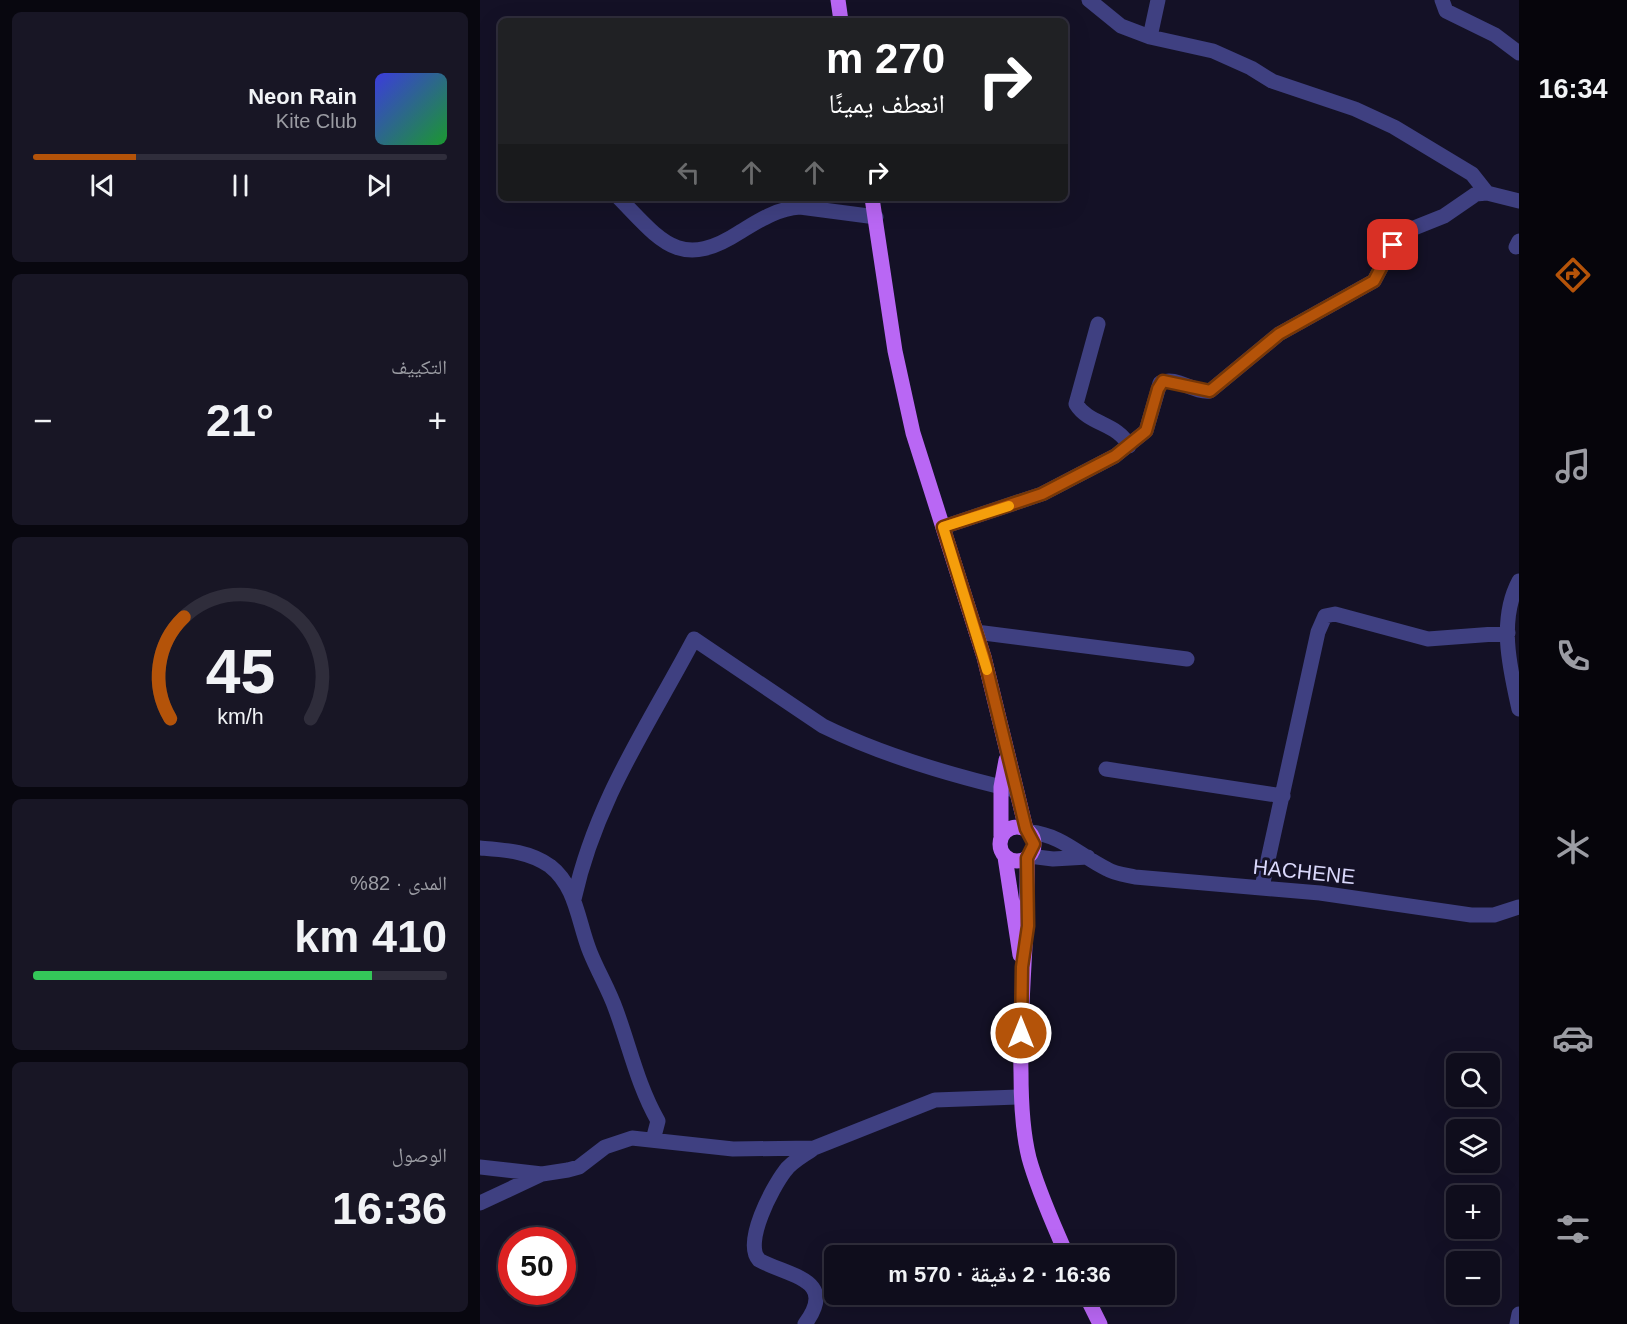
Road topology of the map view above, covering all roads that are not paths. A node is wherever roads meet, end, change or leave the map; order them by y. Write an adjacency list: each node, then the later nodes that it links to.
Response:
1 (838, 0): 5 (main road)
2 (1089, 0): 6 (street)
3 (1158, 0): 6 (street)
4 (1442, 0): 7 (street)
5 (841, 18)
6 (1150, 37): 8 (street)
7 (1519, 53)
8 (1487, 193): 11 (street); 14 (street)
9 (622, 201): 12 (street)
10 (873, 201): 12 (main road)
11 (1519, 201)
12 (876, 217): 15 (main road)
13 (1098, 324): 14 (street)
14 (1129, 446): 15 (street)
15 (943, 527): 17 (main road)
16 (1519, 581): 18 (street)
17 (976, 632): 19 (street); 22 (main road)
18 (1508, 633): 20 (street); 26 (street)
19 (1187, 659)
20 (1514, 667): 21 (street)
21 (1519, 709)
22 (1006, 757): 24 (main road); 25 (main road)
23 (1106, 769): 26 (street)
24 (1001, 787): 25 (street); 28 (main road); 34 (street)
25 (1017, 791): 27 (main road)
26 (1284, 796): 35 (street)
27 (1028, 831): 28 (main road); 31 (main road); 32 (street, HACHENE)
28 (1001, 836): 30 (main road)
29 (480, 848): 33 (street)
30 (1005, 857): 31 (main road); 38 (main road)
31 (1028, 857): 32 (street); 38 (main road)
32 (1088, 857): 35 (street, HACHENE)
33 (536, 858): 34 (street); 36 (street)
34 (582, 865): 36 (street)
35 (1262, 887): 37 (street, HACHENE)
36 (574, 899): 40 (street)
37 (1519, 907)
38 (1022, 967): 39 (main road)
39 (1021, 1097): 43 (street); 47 (main road)
40 (658, 1121): 41 (street); 42 (street)
41 (653, 1140): 42 (street); 45 (street)
42 (684, 1144): 43 (street)
43 (814, 1148): 50 (street)
44 (480, 1167): 45 (street)
45 (542, 1174): 46 (street)
46 (480, 1203)
47 (1063, 1245)
48 (1090, 1305): 51 (main road)
49 (1519, 1314): 52 (street)
50 (805, 1324)
51 (1100, 1324)
52 (1517, 1324)

